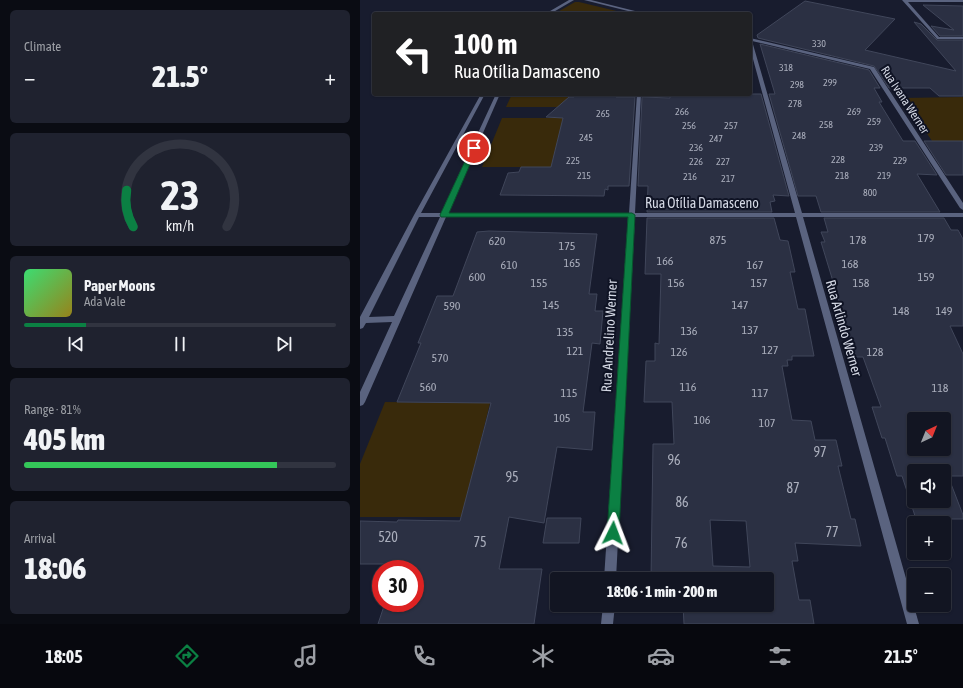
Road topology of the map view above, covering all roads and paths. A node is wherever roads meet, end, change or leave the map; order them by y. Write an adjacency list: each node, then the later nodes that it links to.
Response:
1 (572, 0): 5 (street)
2 (586, 0): 6 (street)
3 (904, 0): 4 (street); 7 (street)
4 (963, 0)
5 (551, 12)
6 (636, 12)
7 (963, 38)
8 (752, 39): 13 (street, Rua Ivana Werner)
9 (752, 46): 16 (street, Rua Arlindo Werner)
10 (482, 96): 18 (street)
11 (497, 96): 14 (street)
12 (639, 96): 15 (street, Rua Andrelino Werner)
13 (963, 208)
14 (444, 215): 15 (street, Rua Otília Damasceno); 18 (street, Rua Otília Damasceno); 19 (street)
15 (632, 215): 16 (street, Rua Otília Damasceno); 22 (street, Rua Andrelino Werner)
16 (799, 215): 17 (street, Rua Otília Damasceno); 25 (street, Rua Arlindo Werner)
17 (963, 215)
18 (417, 216): 20 (street)
19 (397, 319): 20 (street); 21 (street)
20 (361, 322)
21 (360, 402)
22 (610, 572)
23 (608, 612): 24 (street)
24 (607, 624)
25 (913, 624)

